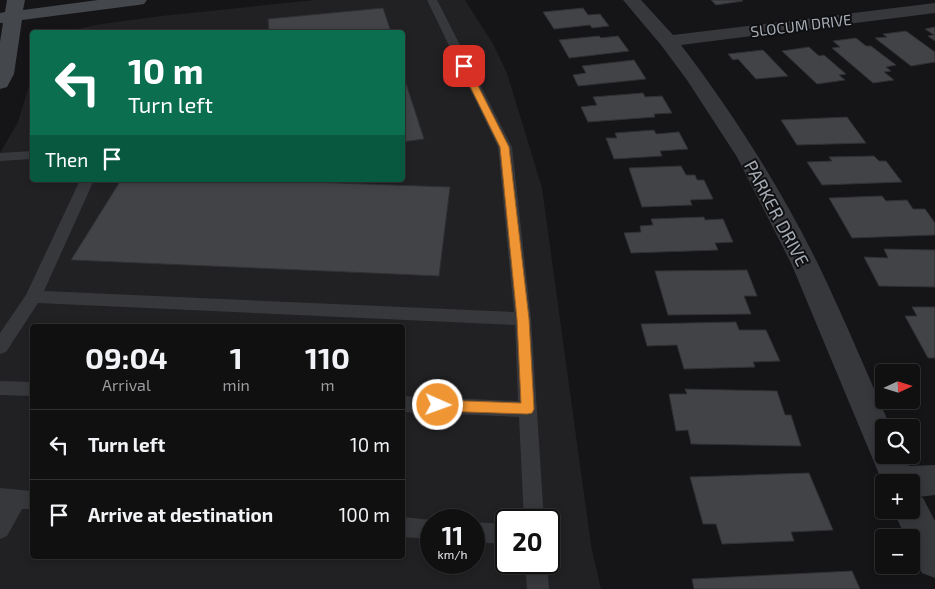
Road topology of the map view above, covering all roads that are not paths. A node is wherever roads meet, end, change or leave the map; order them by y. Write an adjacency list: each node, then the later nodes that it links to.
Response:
1 (138, 0): 5 (main road)
2 (432, 0): 12 (lane)
3 (632, 0): 6 (street, PARKER DRIVE)
4 (935, 8): 6 (street, SLOCUM DRIVE)
5 (10, 12): 7 (main road)
6 (668, 41): 18 (street, PARKER DRIVE)
7 (0, 83)
8 (30, 154): 9 (lane)
9 (0, 157)
10 (85, 182): 11 (lane)
11 (33, 297): 12 (lane); 13 (lane)
12 (523, 319): 17 (lane)
13 (0, 347)
14 (0, 388): 15 (lane)
15 (30, 389)
16 (405, 404): 17 (lane)
17 (527, 409): 22 (lane)
18 (875, 427)
19 (935, 480): 20 (street)
20 (920, 481)
21 (16, 499): 26 (lane)
22 (533, 509)
23 (915, 519): 27 (street)
24 (405, 527): 25 (lane)
25 (420, 528)
26 (0, 529)
27 (935, 560)
28 (537, 574): 29 (lane)
29 (538, 589)

